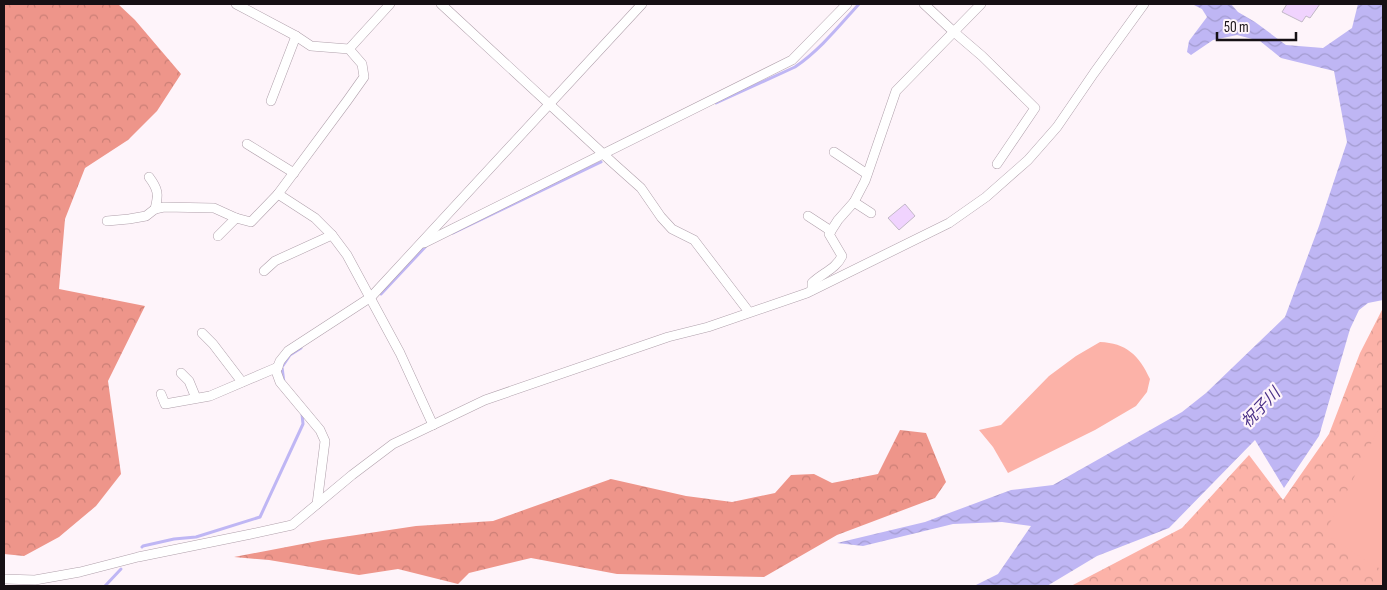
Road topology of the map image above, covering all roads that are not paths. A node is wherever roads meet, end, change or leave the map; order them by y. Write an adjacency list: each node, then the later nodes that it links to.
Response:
1 (236, 4): 10 (street)
2 (390, 4): 11 (street)
3 (441, 4): 13 (street)
4 (642, 4): 13 (street)
5 (847, 4): 16 (street)
6 (924, 4): 9 (street)
7 (981, 4): 9 (street)
8 (1144, 4): 33 (street)
9 (954, 32): 17 (street); 19 (street)
10 (296, 36): 11 (street); 12 (street)
11 (349, 49): 18 (street)
12 (270, 101)
13 (549, 104): 16 (street); 31 (street)
14 (247, 144): 18 (street)
15 (834, 152): 19 (street)
16 (603, 154): 31 (street); 35 (street)
17 (997, 164)
18 (294, 173): 21 (street)
19 (867, 174): 22 (street)
20 (149, 177): 23 (street)
21 (278, 194): 26 (street); 29 (street)
22 (854, 202): 24 (street); 28 (street)
23 (155, 209): 26 (street); 27 (street)
24 (871, 213)
25 (808, 216): 28 (street)
26 (236, 218): 30 (street)
27 (107, 221)
28 (831, 230): 33 (street)
29 (332, 235): 32 (street); 34 (street)
30 (218, 236)
31 (420, 245): 34 (street)
32 (264, 271)
33 (812, 290): 35 (street)
34 (371, 297): 37 (street); 42 (street)
35 (749, 312): 42 (street)
36 (202, 333): 39 (street)
37 (278, 367): 39 (street); 43 (street)
38 (182, 373): 41 (street)
39 (242, 382): 41 (street)
40 (161, 394): 41 (street)
41 (196, 398)
42 (433, 425): 43 (street)
43 (317, 504): 44 (street)
44 (4, 579)

